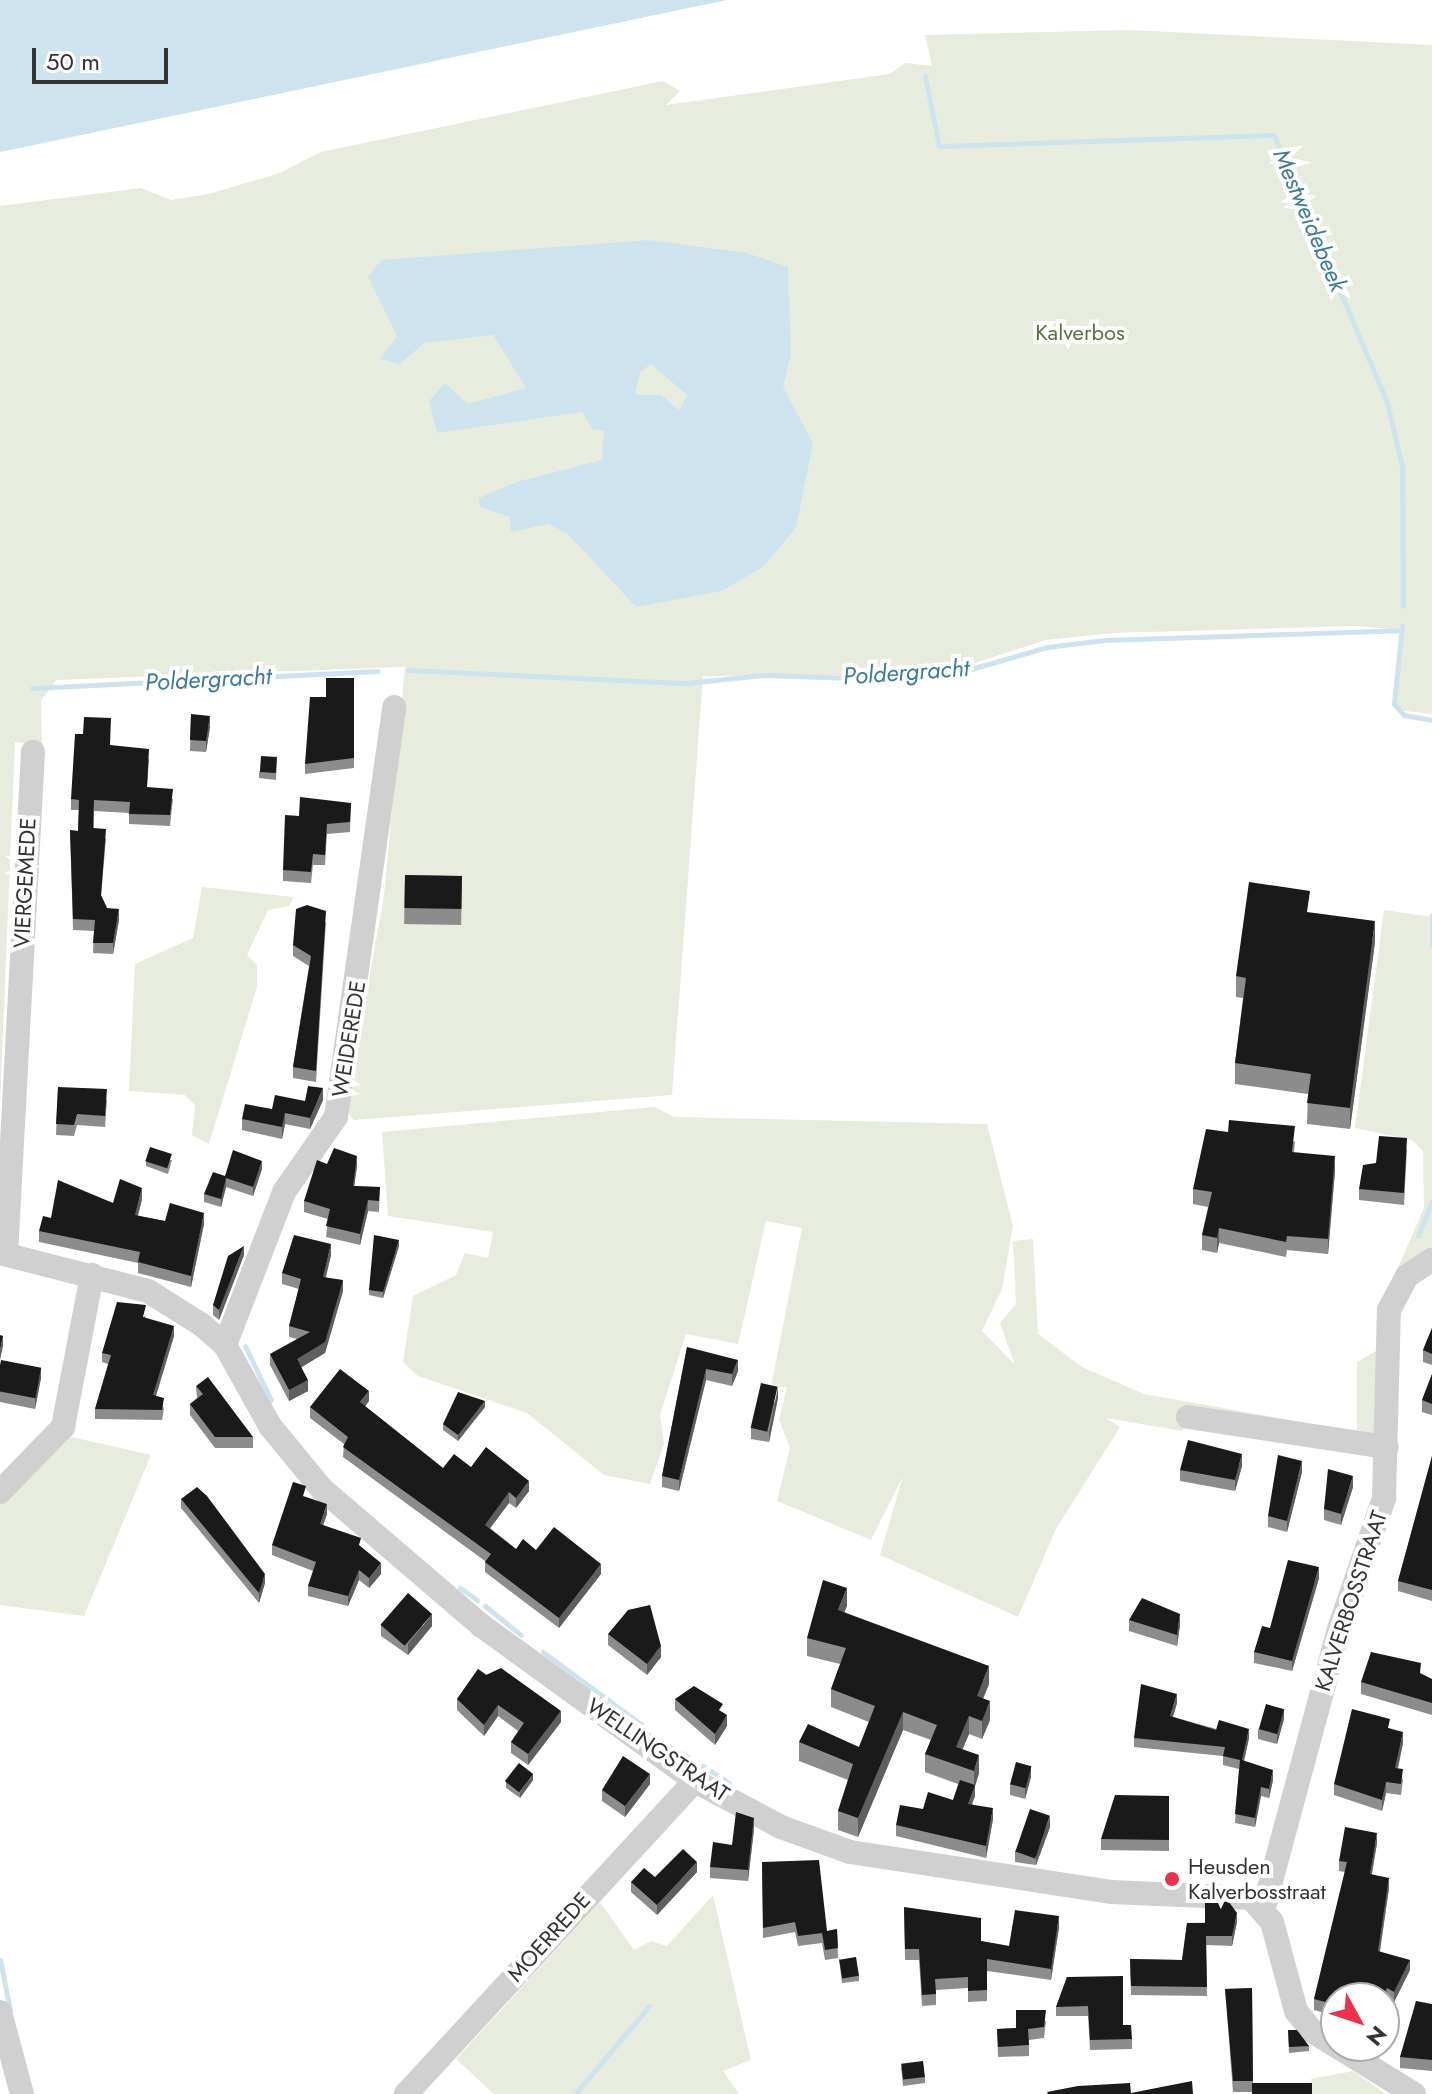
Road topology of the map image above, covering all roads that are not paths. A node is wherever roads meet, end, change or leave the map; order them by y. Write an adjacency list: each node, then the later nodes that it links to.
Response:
1 (394, 707): 6 (street, WEIDEREDE)
2 (33, 752): 3 (street, VIERGEMEDE)
3 (3, 1254): 5 (street, WELLINGSTRAAT)
4 (1432, 1260): 8 (street, KALVERBOSSTRAAT)
5 (92, 1275): 6 (street, WELLINGSTRAAT); 9 (street)
6 (225, 1345): 10 (street, WELLINGSTRAAT)
7 (1188, 1417): 8 (street)
8 (1387, 1447): 11 (street, KALVERBOSSTRAAT)
9 (0, 1492)
10 (695, 1781): 11 (street, WELLINGSTRAAT); 15 (street, MOERREDE)
11 (1264, 1907): 13 (street)
12 (0, 2012): 14 (street)
13 (1406, 2092)
14 (22, 2094)
15 (406, 2094)

